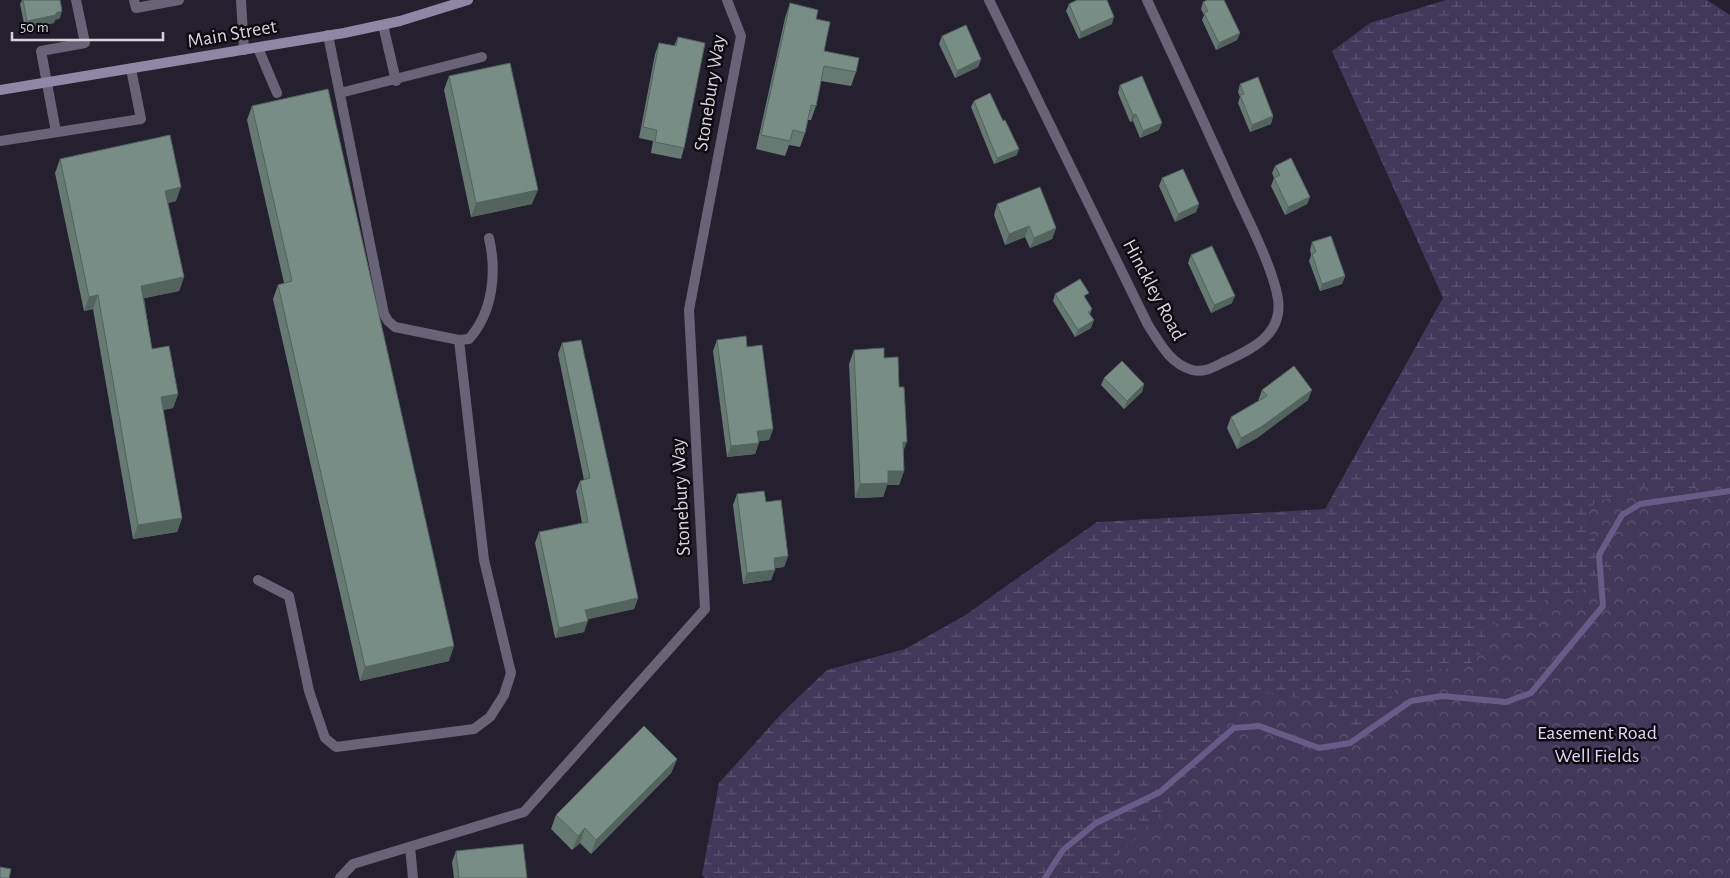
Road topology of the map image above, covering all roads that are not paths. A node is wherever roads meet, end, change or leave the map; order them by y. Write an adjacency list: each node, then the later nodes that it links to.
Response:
1 (76, 0): 16 (street)
2 (134, 0): 3 (street)
3 (179, 0)
4 (241, 0): 12 (street)
5 (468, 0): 9 (main road, Main Street)
6 (727, 0): 25 (street, Stonebury Way)
7 (988, 0): 8 (street, Hinckley Road)
8 (1147, 0)
9 (383, 25): 10 (main road, Main Street); 15 (street)
10 (328, 35): 11 (main road, Main Street); 19 (street)
11 (258, 48): 12 (main road, Main Street); 18 (street)
12 (244, 50): 14 (main road, Main Street)
13 (482, 57): 15 (street)
14 (131, 69): 16 (main road, Main Street); 20 (street)
15 (396, 81): 19 (street)
16 (46, 83): 17 (main road, Main Street); 20 (street)
17 (0, 90)
18 (277, 93)
19 (340, 93): 23 (street)
20 (56, 132): 21 (street)
21 (0, 141)
22 (489, 238): 23 (street)
23 (459, 340): 24 (street)
24 (258, 580)
25 (410, 847): 26 (street, Stonebury Way); 27 (street)
26 (340, 878)
27 (413, 878)

